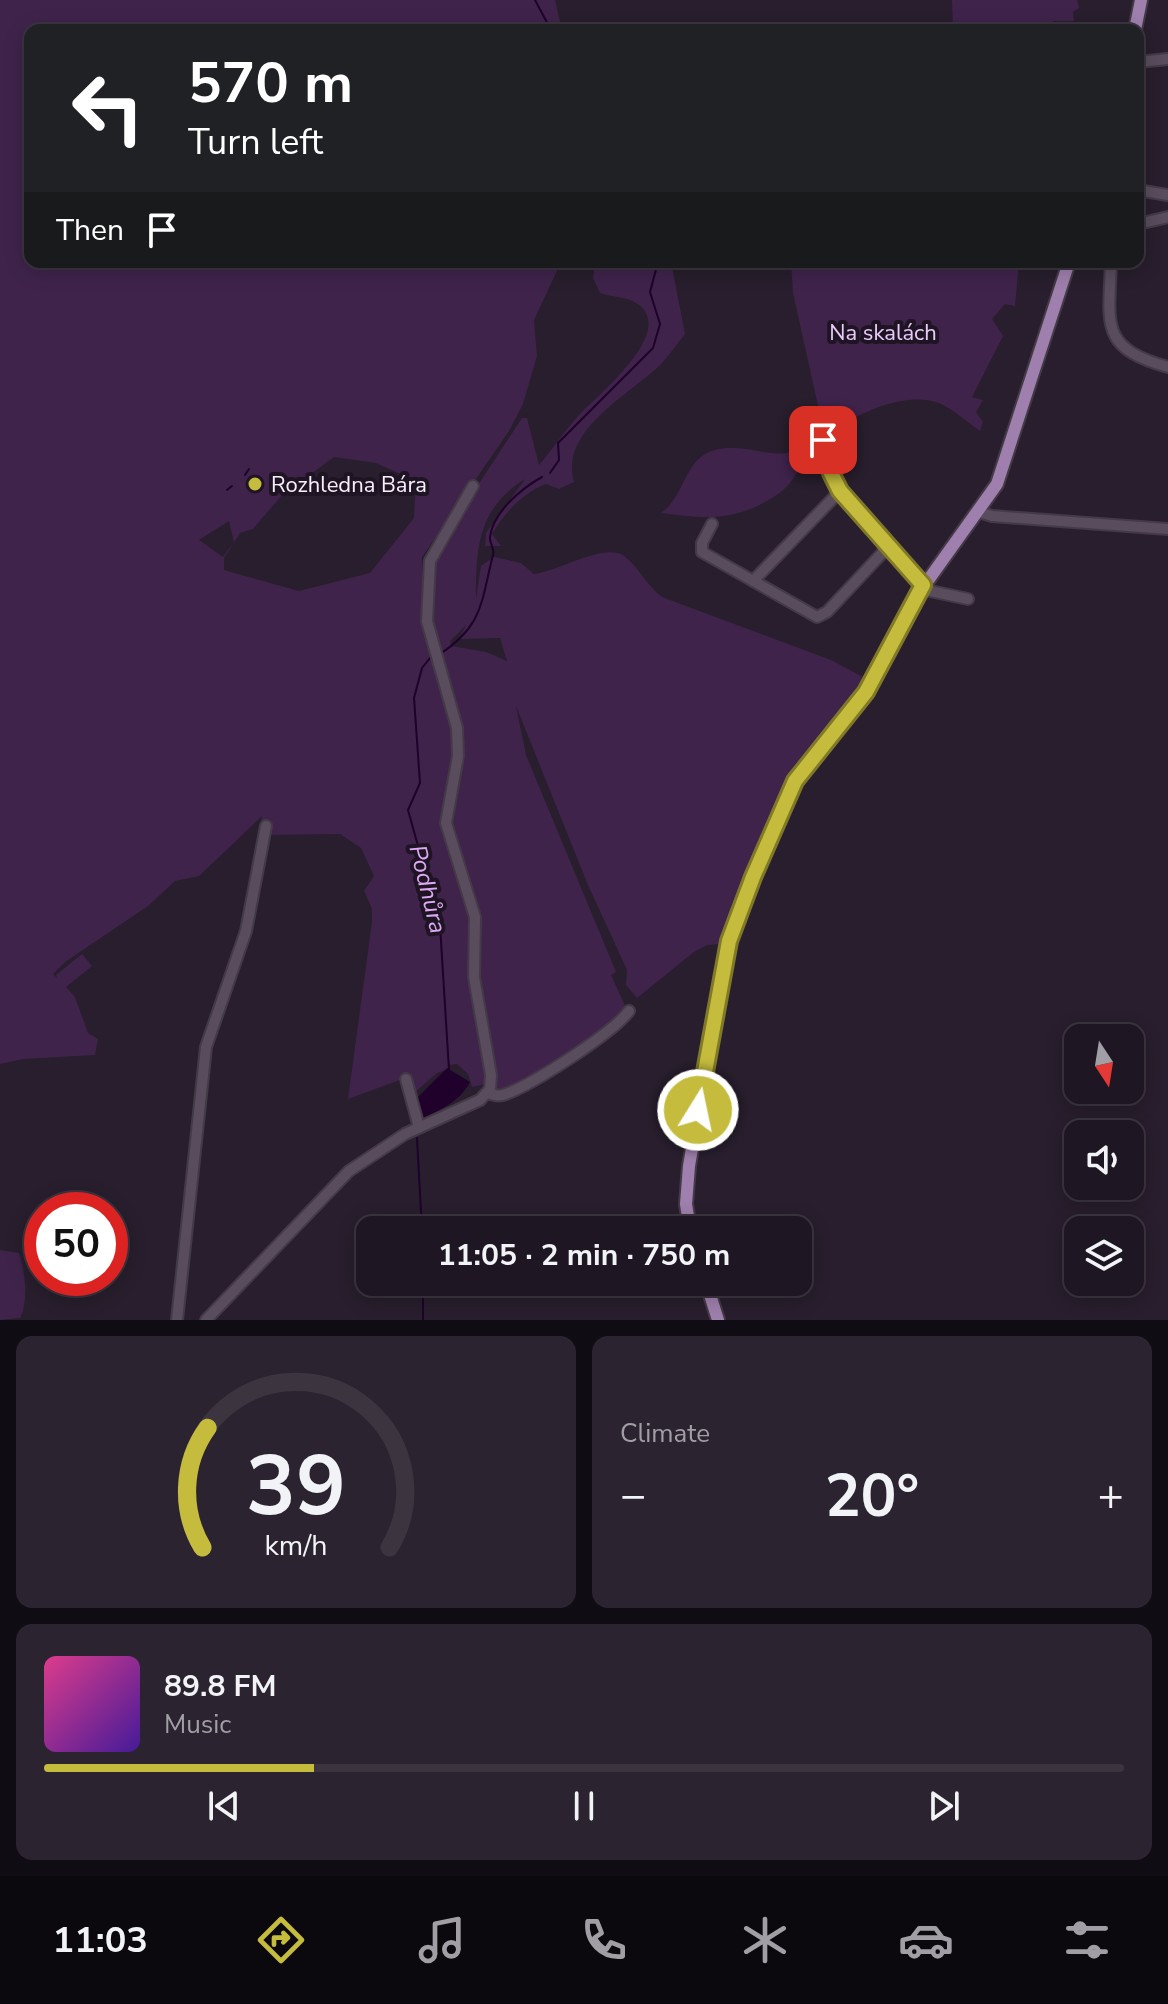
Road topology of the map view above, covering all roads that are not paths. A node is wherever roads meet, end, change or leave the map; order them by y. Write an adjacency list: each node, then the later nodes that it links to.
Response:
1 (1141, 0): 2 (main road)
2 (1136, 24)
3 (1168, 59): 4 (street)
4 (1144, 61)
5 (1144, 191): 6 (street)
6 (1168, 195)
7 (1168, 217): 8 (street)
8 (1144, 223)
9 (1067, 268): 15 (main road)
10 (1111, 268): 11 (street)
11 (1168, 367)
12 (823, 440): 14 (street)
13 (473, 486): 25 (street)
14 (840, 491): 18 (street); 19 (street)
15 (979, 512): 17 (street); 20 (main road)
16 (712, 524): 19 (street)
17 (1168, 529)
18 (887, 548): 19 (street); 20 (street)
19 (753, 581)
20 (922, 587): 21 (street); 27 (main road)
21 (968, 599)
22 (266, 826): 29 (street)
23 (629, 1011): 25 (street)
24 (406, 1079): 26 (street)
25 (487, 1093): 26 (street)
26 (419, 1127): 30 (street)
27 (688, 1216)
28 (710, 1296): 31 (main road)
29 (177, 1320)
30 (206, 1320)
31 (718, 1320)

